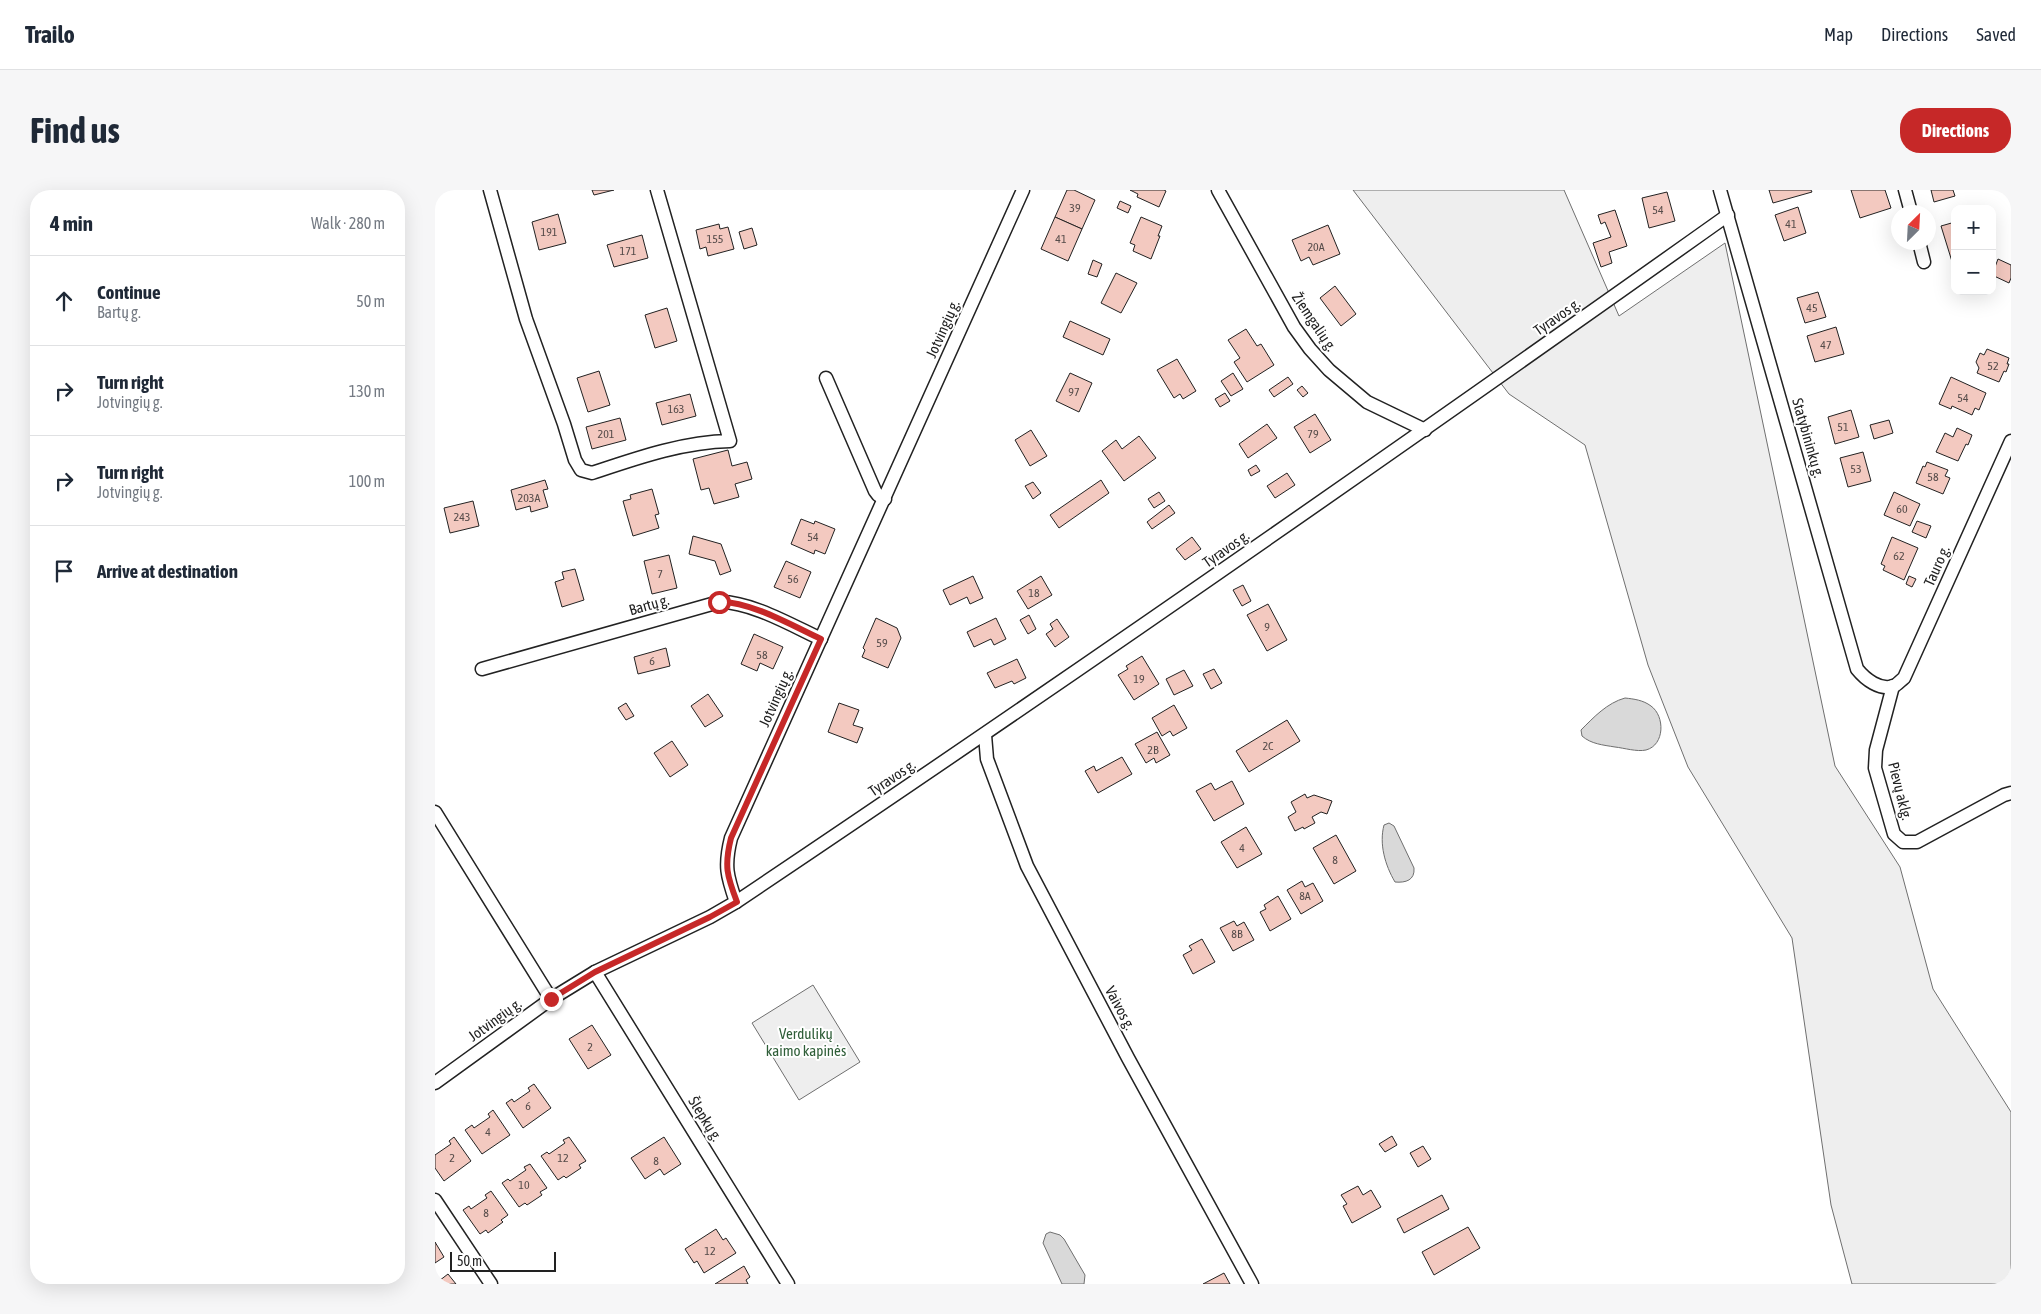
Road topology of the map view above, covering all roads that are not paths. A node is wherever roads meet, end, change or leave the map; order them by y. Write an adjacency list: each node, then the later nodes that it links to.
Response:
1 (490, 190): 2 (street)
2 (657, 190)
3 (1023, 190): 14 (street, Jotvingių g.)
4 (1218, 190): 12 (street, Žiemgalių g.)
5 (1720, 190): 8 (street, Statybininkų g.)
6 (1905, 190): 7 (street)
7 (1909, 205)
8 (1728, 215): 12 (street, Tyravos g.); 17 (street, Statybininkų g.)
9 (1921, 250): 10 (street)
10 (1924, 262)
11 (826, 378): 14 (street)
12 (1425, 430): 18 (street, Tyravos g.)
13 (2011, 441): 17 (street, Tauro g.)
14 (885, 499): 15 (street, Jotvingių g.)
15 (821, 639): 16 (street, Bartų g.); 21 (street, Jotvingių g.)
16 (482, 669)
17 (1893, 686): 19 (street, Pievų aklg.)
18 (985, 735): 21 (street, Tyravos g.); 28 (street, Vaivos g.)
19 (2011, 793)
20 (435, 812): 23 (street)
21 (737, 902): 22 (street, Jotvingių g.)
22 (595, 972): 23 (street, Jotvingių g.); 27 (street, Šlepkų g.)
23 (551, 999): 24 (street, Jotvingių g.)
24 (435, 1083)
25 (435, 1200): 26 (street)
26 (491, 1284)
27 (787, 1284)
28 (1252, 1284)

